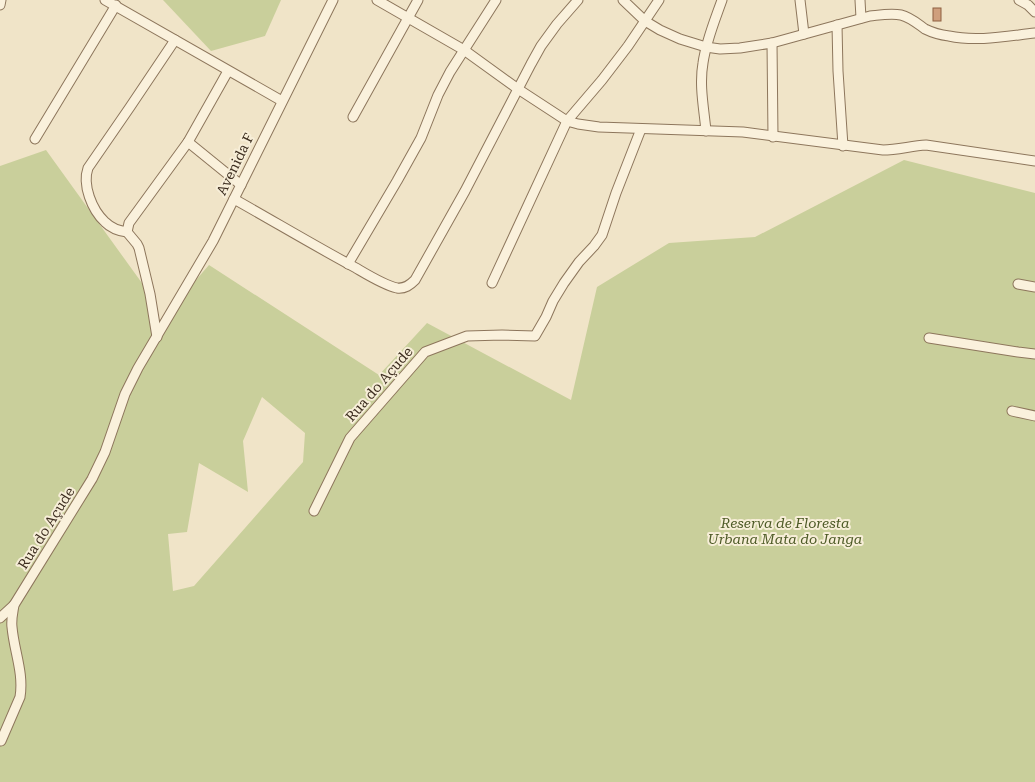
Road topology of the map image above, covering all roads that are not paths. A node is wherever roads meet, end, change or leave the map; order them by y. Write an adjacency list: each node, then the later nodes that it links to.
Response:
1 (0, 0): 14 (street)
2 (105, 0): 15 (street)
3 (333, 0): 29 (street, Avenida F)
4 (377, 0): 17 (street)
5 (418, 0): 17 (street)
6 (496, 0): 26 (street)
7 (578, 0): 28 (street)
8 (623, 0): 19 (street)
9 (659, 0): 19 (street)
10 (722, 0): 25 (street)
11 (800, 0): 22 (street)
12 (860, 0): 18 (street)
13 (1019, 0): 16 (street)
14 (0, 5)
15 (116, 6): 23 (street); 35 (street)
16 (1035, 12)
17 (407, 18): 26 (street); 30 (street)
18 (861, 18): 20 (street); 21 (street)
19 (645, 22): 25 (street); 31 (street)
20 (837, 25): 22 (street); 37 (street)
21 (1035, 33)
22 (804, 34): 24 (street)
23 (175, 40): 27 (street); 41 (street)
24 (772, 43): 25 (street); 34 (street)
25 (706, 47): 33 (street)
26 (464, 50): 28 (street); 42 (street)
27 (228, 71): 29 (street); 36 (street)
28 (518, 89): 31 (street); 42 (street)
29 (282, 101): 39 (street, Avenida F)
30 (353, 117)
31 (567, 121): 32 (street); 43 (street)
32 (641, 129): 33 (street); 51 (street, Rua do Açude)
33 (706, 131): 34 (street)
34 (773, 137): 37 (street)
35 (35, 139)
36 (188, 142): 39 (street); 41 (street)
37 (843, 146): 38 (street)
38 (1035, 161)
39 (240, 185): 40 (street, Avenida F)
40 (234, 199): 42 (street); 46 (street, Avenida F)
41 (127, 232): 46 (street)
42 (348, 264)
43 (492, 283)
44 (1018, 284): 45 (street)
45 (1035, 287)
46 (157, 336): 52 (street, Rua do Açude)
47 (929, 338): 48 (street)
48 (1035, 354)
49 (1012, 411): 50 (street)
50 (1035, 416)
51 (314, 511)
52 (14, 605): 53 (street); 54 (street, Rua do Açude)
53 (0, 618)
54 (1, 741)

